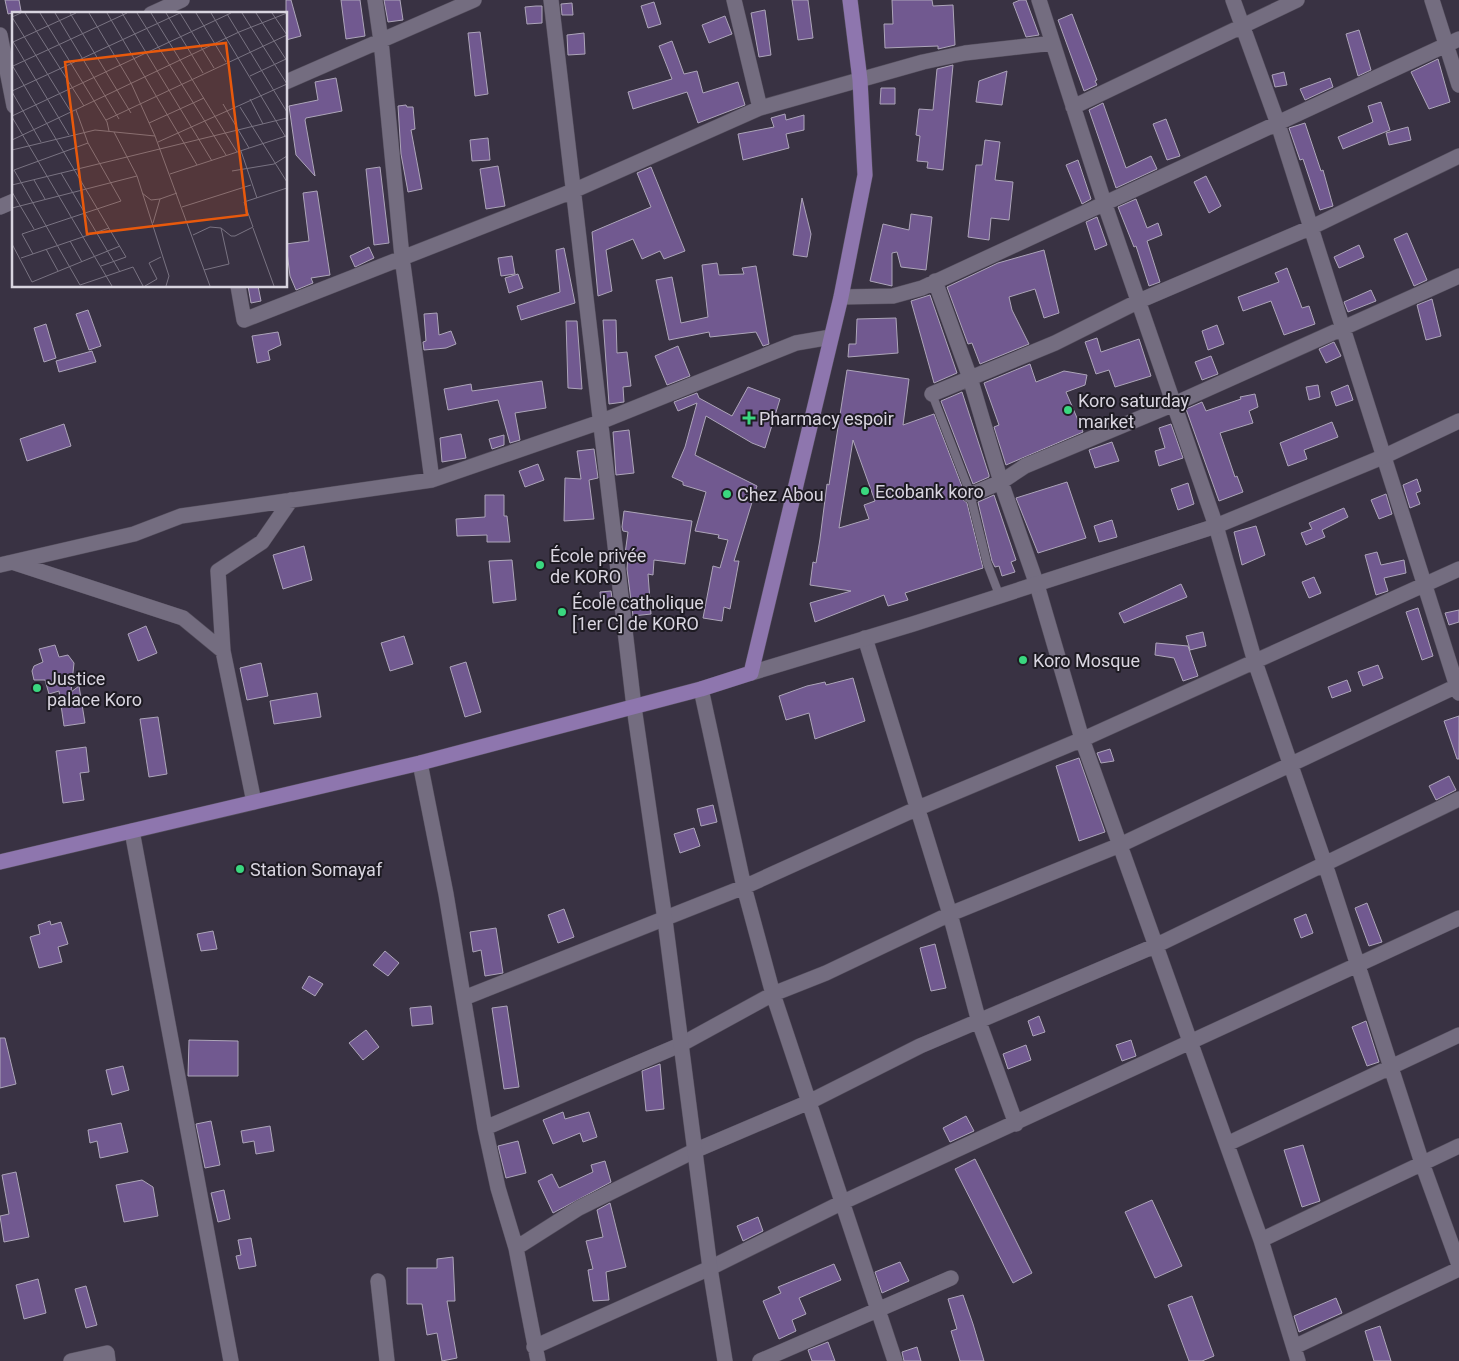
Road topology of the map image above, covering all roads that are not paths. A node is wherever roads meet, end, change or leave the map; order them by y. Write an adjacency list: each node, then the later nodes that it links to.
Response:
1 (375, 0): 14 (street)
2 (474, 0): 14 (street)
3 (551, 0): 26 (street)
4 (734, 0): 23 (street)
5 (850, 0): 18 (main road)
6 (1039, 0): 16 (street)
7 (1233, 0): 12 (street)
8 (1297, 0): 12 (street)
9 (1432, 0): 15 (street)
10 (178, 4): 11 (street)
11 (156, 12)
12 (1244, 26): 22 (street); 24 (street)
13 (0, 35): 17 (street)
14 (381, 41): 19 (street); 31 (street)
15 (1453, 42): 20 (street); 24 (street)
16 (1053, 43): 18 (street); 22 (street)
17 (7, 77): 21 (street)
18 (860, 80): 23 (street); 35 (main road)
19 (288, 81)
20 (1459, 85)
21 (12, 98)
22 (1073, 107): 28 (street)
23 (760, 108): 26 (street)
24 (1278, 124): 28 (street); 30 (street)
25 (1459, 156): 30 (street)
26 (573, 191): 31 (street); 43 (street)
27 (12, 202): 29 (street)
28 (1104, 202): 33 (street); 36 (street)
29 (0, 207)
30 (1312, 227): 36 (street); 37 (street)
31 (402, 257): 34 (street); 45 (street)
32 (1459, 276): 37 (street)
33 (935, 281): 35 (street); 39 (street)
34 (238, 288)
35 (842, 297): 38 (main road)
36 (1139, 301): 39 (street); 41 (street)
37 (1344, 326): 41 (street); 44 (street)
38 (831, 337): 43 (street); 58 (main road)
39 (970, 378): 40 (street); 46 (street)
40 (932, 394): 47 (lane)
41 (1174, 404): 46 (street); 49 (street)
42 (1459, 421): 44 (street)
43 (600, 422): 45 (street); 61 (street)
44 (1385, 456): 49 (street); 53 (street)
45 (432, 480): 48 (street)
46 (1001, 482): 47 (street); 52 (street)
47 (970, 495): 54 (lane)
48 (291, 500): 50 (street); 56 (street)
49 (1216, 526): 52 (street); 57 (street)
50 (7, 564): 56 (street)
51 (1459, 569): 53 (street)
52 (1037, 585): 54 (street); 62 (street)
53 (1424, 586): 57 (street); 59 (street)
54 (1000, 597): 55 (street)
55 (865, 638): 58 (street); 67 (street)
56 (223, 651): 66 (street)
57 (1255, 662): 62 (street); 64 (street)
58 (751, 673): 60 (main road)
59 (1458, 688): 64 (street)
60 (701, 689): 61 (main road); 72 (street)
61 (634, 707): 63 (main road); 75 (street)
62 (1082, 739): 67 (street); 69 (street)
63 (420, 763): 66 (main road); 79 (street)
64 (1291, 764): 69 (street); 71 (street)
65 (1459, 799): 71 (street)
66 (254, 802): 68 (main road)
67 (916, 809): 72 (street); 73 (street)
68 (132, 831): 70 (main road); 105 (street)
69 (1120, 845): 73 (street); 76 (street)
70 (0, 862)
71 (1325, 864): 76 (street); 77 (street)
72 (744, 887): 75 (street); 78 (street)
73 (950, 914): 78 (street); 80 (street)
74 (1459, 918): 77 (street)
75 (665, 920): 79 (street); 83 (street)
76 (1157, 945): 80 (street); 82 (street)
77 (1358, 964): 82 (street); 84 (street)
78 (773, 994): 83 (street); 85 (street)
79 (464, 998): 87 (street)
80 (979, 1022): 85 (street); 86 (street)
81 (1459, 1035): 84 (street)
82 (1190, 1041): 86 (street); 88 (street)
83 (680, 1045): 87 (street); 90 (street)
84 (1392, 1068): 88 (street); 91 (street)
85 (809, 1102): 90 (street); 92 (street)
86 (1016, 1124): 92 (street)
87 (486, 1128): 94 (street)
88 (1227, 1144): 93 (street)
89 (1459, 1146): 91 (street)
90 (694, 1151): 94 (street); 96 (street)
91 (1422, 1163): 93 (street); 95 (street)
92 (841, 1203): 96 (street); 100 (street)
93 (1261, 1240): 102 (street)
94 (516, 1248): 101 (street)
95 (1459, 1265)
96 (710, 1268): 101 (street); 107 (street)
97 (1459, 1269): 102 (street)
98 (952, 1278): 100 (street)
99 (378, 1281): 106 (street)
100 (878, 1311): 108 (street); 109 (street)
101 (536, 1354)
102 (1296, 1354)
103 (71, 1361): 104 (street)
104 (108, 1361)
105 (231, 1361)
106 (387, 1361)
107 (725, 1361)
108 (760, 1361)
109 (895, 1361)

